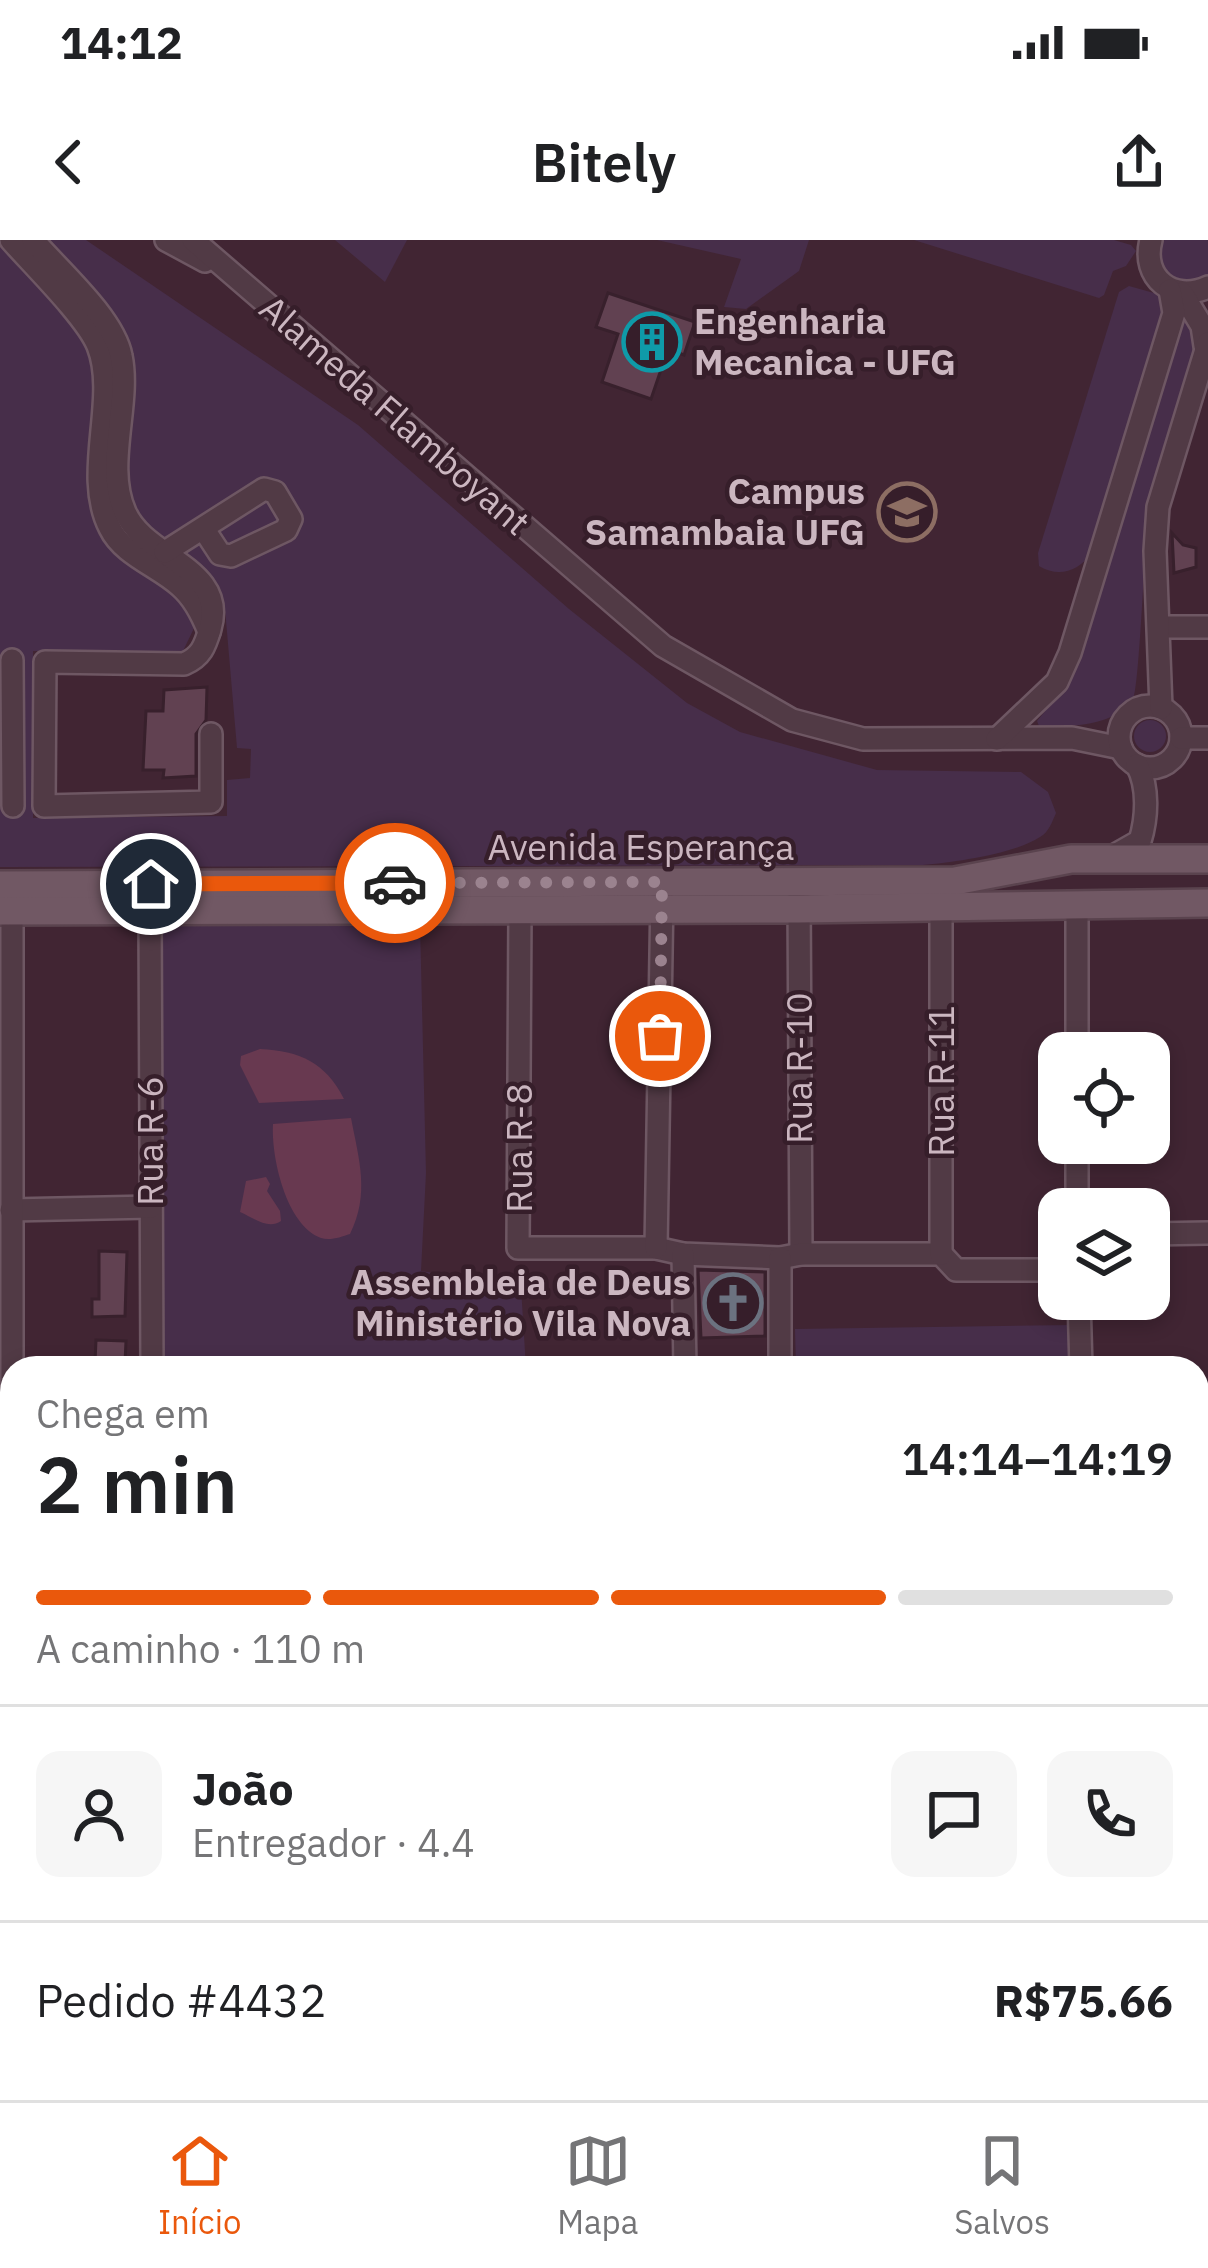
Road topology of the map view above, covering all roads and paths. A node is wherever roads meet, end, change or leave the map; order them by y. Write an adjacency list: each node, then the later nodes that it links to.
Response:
1 (11, 240): 10 (street)
2 (33, 240): 10 (street)
3 (166, 240): 6 (street, Alameda Flamboyant)
4 (193, 240): 6 (street, Alameda Flamboyant)
5 (1146, 241): 8 (street)
6 (237, 279): 25 (street, Alameda Flamboyant)
7 (1208, 287): 8 (street)
8 (1176, 292): 9 (street); 18 (street)
9 (1207, 345): 13 (street)
10 (110, 488): 12 (street); 15 (street)
11 (203, 528): 12 (street)
12 (165, 553): 15 (street)
13 (1159, 627): 14 (street); 19 (street)
14 (1208, 627)
15 (209, 632): 17 (street)
16 (6, 660): 17 (street); 29 (street)
17 (45, 662): 30 (street)
18 (1041, 700): 25 (street); 26 (street)
19 (1161, 708): 20 (street); 23 (street)
20 (1126, 718): 22 (street, Alameda Flamboyant); 27 (street)
21 (212, 734): 30 (street)
22 (1072, 738): 26 (street, Alameda Flamboyant); 27 (street, Alameda Flamboyant)
23 (1181, 738): 24 (street); 28 (street)
24 (1208, 738)
25 (997, 739): 26 (street, Alameda Flamboyant)
26 (1031, 739)
27 (1129, 757): 28 (street); 33 (street)
28 (1167, 764): 32 (street)
29 (6, 806): 30 (street)
30 (44, 806)
31 (1071, 859): 33 (main road, Avenida Esperança); 35 (main road, Avenida Esperança); 38 (main road)
32 (1201, 859): 33 (main road, Avenida Esperança)
33 (1105, 860)
34 (662, 896): 35 (main road, Avenida Esperança); 36 (main road, Avenida Esperança); 40 (main road, Avenida Esperança); 47 (street)
35 (799, 896): 39 (main road, Avenida Esperança); 50 (street, Rua R-10)
36 (6, 898): 41 (main road, Avenida Esperança); 44 (street)
37 (1208, 903): 38 (main road, Avenida Esperança)
38 (1073, 905): 39 (main road, Avenida Esperança); 42 (street)
39 (941, 908): 49 (street, Rua R-11)
40 (520, 910): 41 (main road, Avenida Esperança); 47 (street, Rua R-8)
41 (150, 913): 43 (street, Rua R-6)
42 (1076, 1032)
43 (151, 1207): 44 (street); 54 (street, Rua R-6)
44 (11, 1210): 53 (street)
45 (1208, 1233): 46 (street)
46 (1170, 1234)
47 (656, 1248): 48 (street)
48 (682, 1254): 50 (street); 55 (street)
49 (940, 1254): 50 (street); 51 (street)
50 (790, 1256): 56 (street, Rua R-10)
51 (1038, 1270)
52 (1080, 1320): 57 (street)
53 (12, 1356)
54 (152, 1356)
55 (685, 1356)
56 (781, 1356)
57 (1081, 1356)
58 (202, 2100): 59 (street)
59 (290, 2100)

